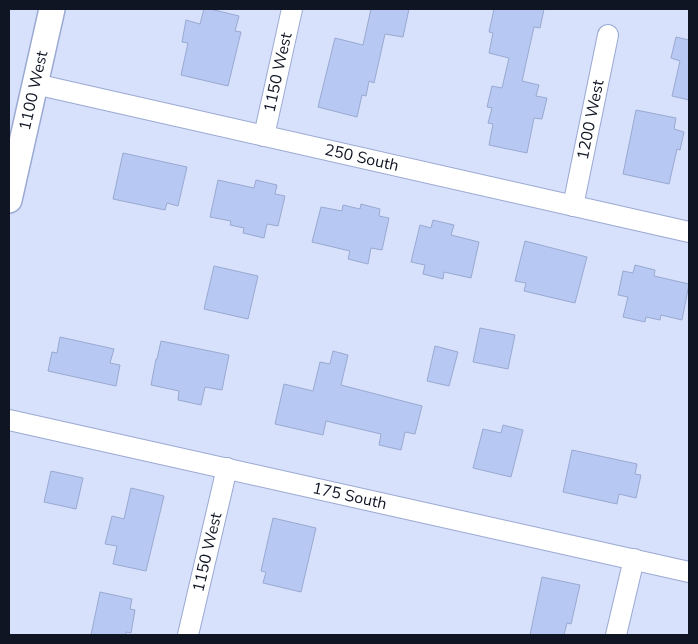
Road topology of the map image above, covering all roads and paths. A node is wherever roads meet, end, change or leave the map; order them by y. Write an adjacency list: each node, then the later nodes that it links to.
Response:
1 (52, 9): 4 (street, 1100 West)
2 (292, 9): 5 (street, 1150 West)
3 (608, 35): 7 (street, 1200 West)
4 (35, 84): 5 (street, 250 South); 6 (street, 1100 West)
5 (264, 136): 7 (street, 250 South)
6 (9, 200)
7 (572, 206): 8 (street, 250 South)
8 (689, 232)
9 (9, 420): 10 (street, 175 South)
10 (227, 468): 11 (street, 175 South); 13 (street, 1150 West)
11 (634, 559): 12 (street, 175 South); 14 (street)
12 (689, 572)
13 (188, 635)
14 (616, 635)

